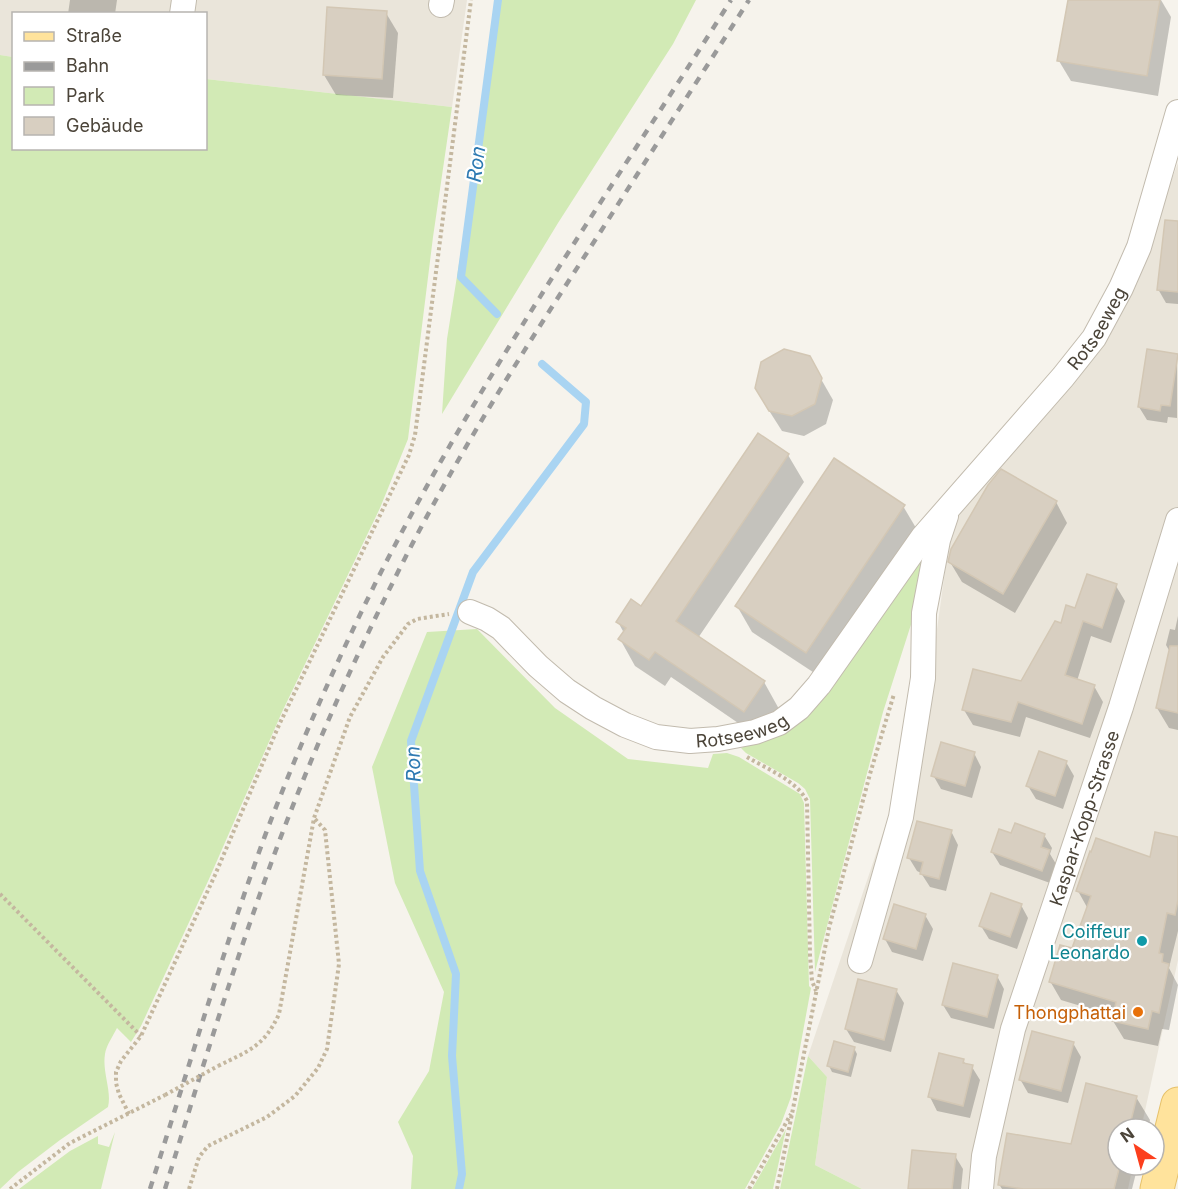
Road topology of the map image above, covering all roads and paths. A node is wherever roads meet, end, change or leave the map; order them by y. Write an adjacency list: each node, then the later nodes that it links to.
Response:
1 (471, 0): 13 (path)
2 (1178, 112): 3 (street, Rotseeweg)
3 (949, 508): 8 (street, Rotseeweg); 11 (street, Rotseeweg)
4 (1178, 520): 21 (street, Kaspar-Kopp-Strasse)
5 (470, 612): 8 (street, Rotseeweg)
6 (432, 616): 9 (path)
7 (897, 684): 12 (path)
8 (718, 739): 12 (path)
9 (314, 818): 16 (path, bridge); 18 (path)
10 (0, 894): 13 (path)
11 (860, 961)
12 (816, 992): 15 (path)
13 (141, 1036): 16 (path)
14 (1178, 1104): 22 (main road)
15 (794, 1110): 19 (path); 20 (path)
16 (129, 1113): 17 (path)
17 (10, 1189)
18 (189, 1189)
19 (749, 1189)
20 (777, 1189)
21 (981, 1189)
22 (1156, 1189)

